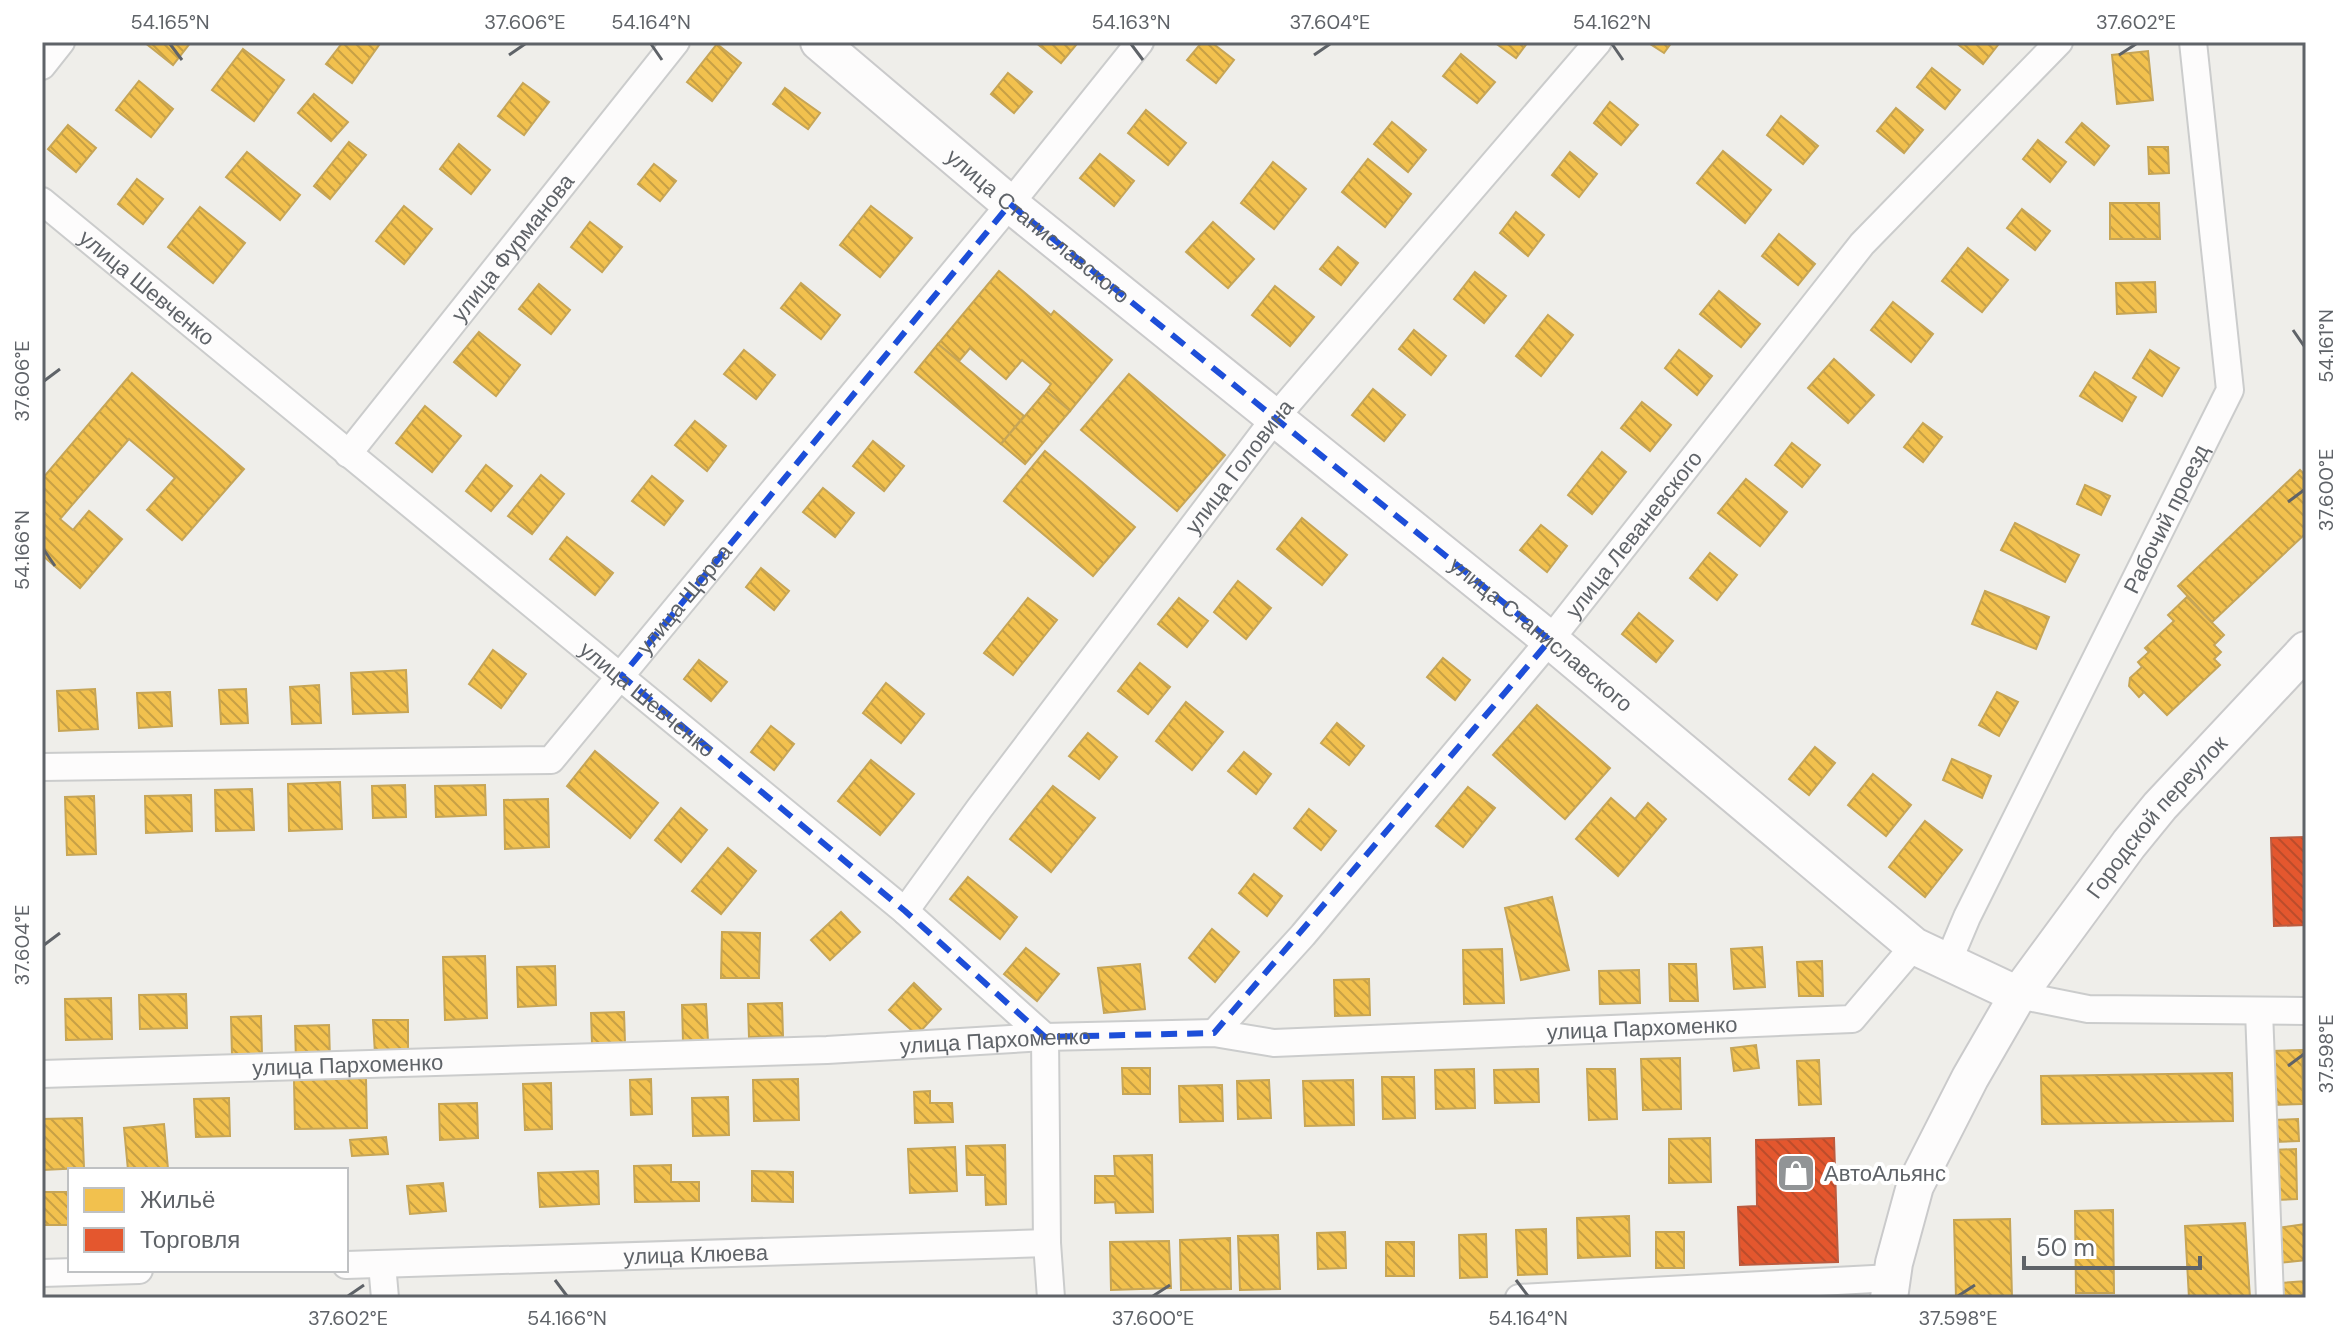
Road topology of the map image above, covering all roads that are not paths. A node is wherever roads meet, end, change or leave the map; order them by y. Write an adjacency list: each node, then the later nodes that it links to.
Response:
1 (61, 42): 8 (street)
2 (676, 42): 12 (street, улица Фурманова)
3 (819, 42): 10 (street, улица Станиславского)
4 (1140, 42): 10 (street, улица Щорса)
5 (1598, 42): 11 (street, улица Головина)
6 (2059, 42): 13 (street, улица Леваневского)
7 (2193, 42): 19 (street, Рабочий проезд)
8 (42, 66)
9 (42, 201): 12 (street, улица Шевченко)
10 (1010, 204): 11 (street, улица Станиславского); 15 (street, улица Щорса)
11 (1275, 418): 13 (street, улица Станиславского); 17 (street, улица Головина)
12 (348, 454): 15 (street, улица Шевченко)
13 (1550, 640): 18 (street, улица Станиславского); 23 (street, улица Леваневского)
14 (2306, 650): 20 (street, Городской переулок)
15 (622, 676): 16 (street, улица Щорса); 17 (street, улица Шевченко)
16 (42, 767)
17 (905, 911): 24 (street, улица Шевченко)
18 (1914, 946): 19 (street, улица Станиславского); 23 (street, улица Пархоменко)
19 (1948, 962): 20 (street, улица Станиславского)
20 (2018, 995): 21 (street); 31 (street)
21 (2259, 1011): 22 (street); 35 (street)
22 (2306, 1011)
23 (1214, 1033): 24 (street, улица Пархоменко)
24 (1045, 1037): 25 (street, улица Пархоменко); 26 (street)
25 (42, 1074)
26 (1047, 1243): 27 (street, улица Клюева); 33 (street)
27 (382, 1264): 28 (street, улица Клюева); 32 (street)
28 (348, 1265)
29 (74, 1272): 30 (street)
30 (42, 1273)
31 (1891, 1288): 34 (street)
32 (385, 1298)
33 (1051, 1298)
34 (1519, 1298)
35 (2270, 1298)

